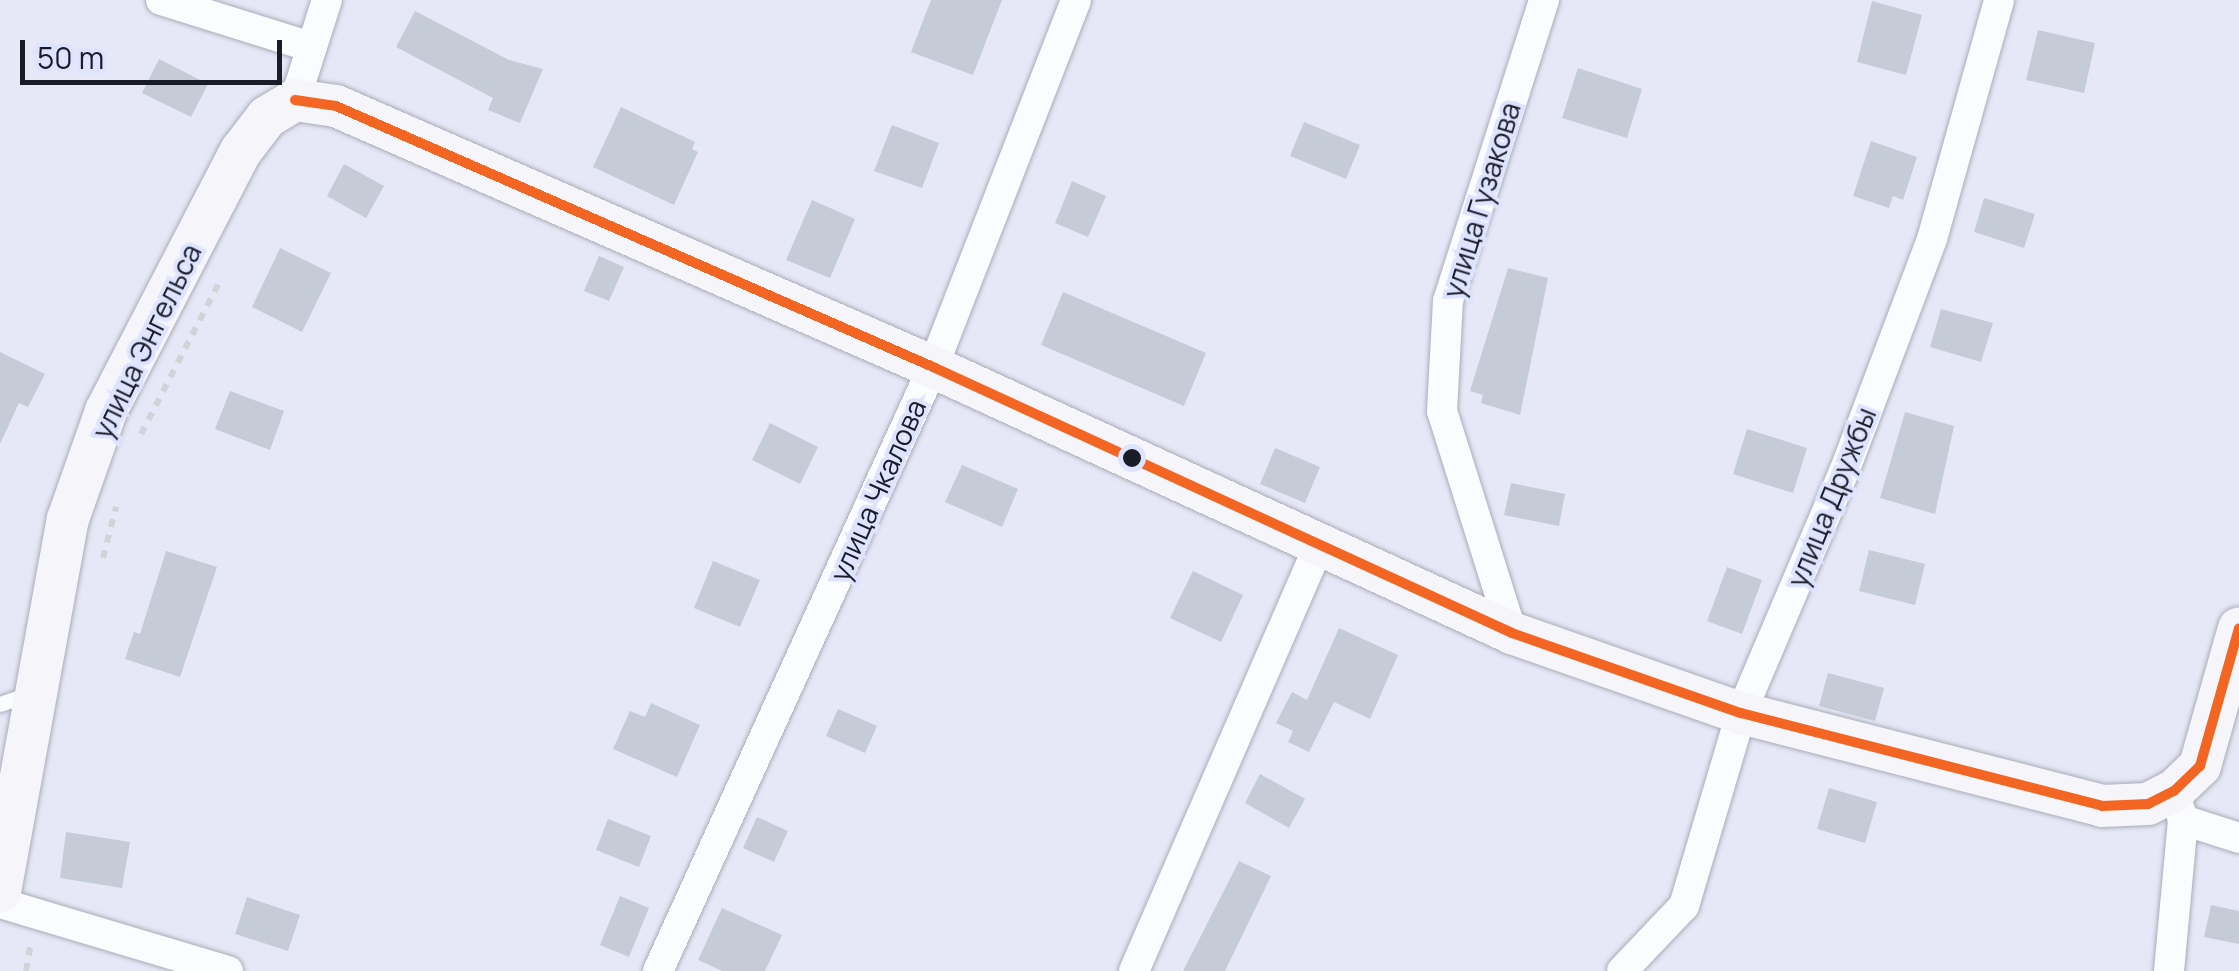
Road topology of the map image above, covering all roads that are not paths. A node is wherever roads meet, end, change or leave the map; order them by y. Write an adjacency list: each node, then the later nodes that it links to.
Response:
1 (161, 0): 6 (street)
2 (327, 0): 6 (street)
3 (1076, 0): 8 (street, улица Чкалова)
4 (1544, 0): 11 (street, улица Гузакова)
5 (1999, 0): 13 (street, улица Дружбы)
6 (308, 46): 7 (street)
7 (295, 100): 8 (main road); 12 (main road, улица Энгельса)
8 (933, 367): 9 (main road); 19 (street, улица Чкалова)
9 (1318, 548): 11 (main road); 20 (street)
10 (2239, 628): 14 (main road)
11 (1512, 633): 13 (main road)
12 (16, 699): 16 (main road, улица Энгельса)
13 (1741, 713): 14 (main road); 21 (street, улица Дружбы)
14 (2179, 805): 15 (street); 22 (street)
15 (2239, 838)
16 (0, 892)
17 (0, 903): 18 (street)
18 (228, 971)
19 (658, 971)
20 (1134, 971)
21 (1622, 971)
22 (2169, 971)

